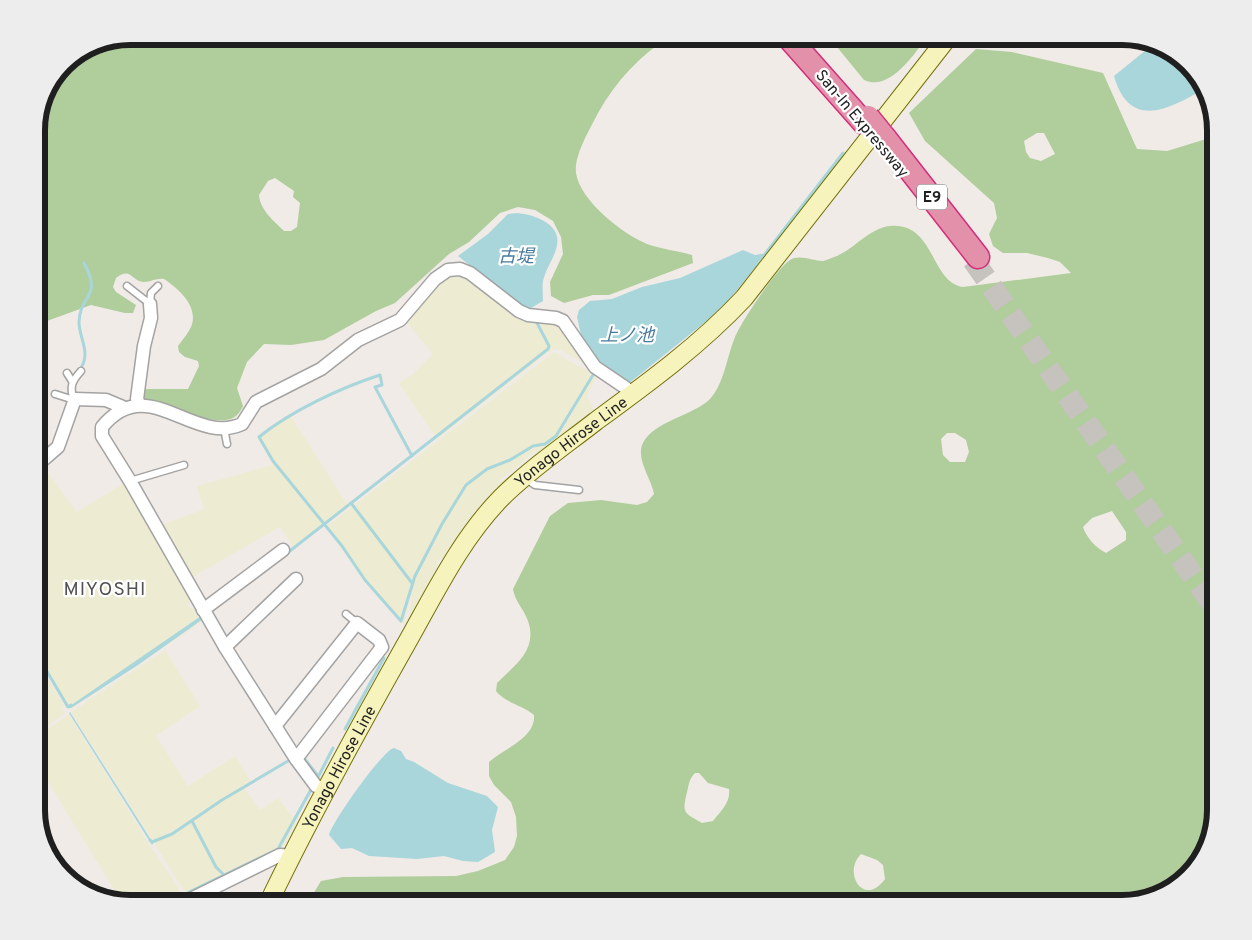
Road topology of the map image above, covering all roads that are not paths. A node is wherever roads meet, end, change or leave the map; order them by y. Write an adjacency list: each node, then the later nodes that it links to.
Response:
1 (795, 45): 4 (highway, San-In Expressway / E9)
2 (804, 45): 4 (highway, San-In Expressway / E9)
3 (942, 45): 13 (main road, Yonago Hirose Line)
4 (866, 120): 5 (highway, San-In Expressway / E9)
5 (976, 258)
6 (127, 286): 8 (lane)
7 (158, 286): 8 (lane)
8 (150, 304): 15 (street)
9 (81, 371): 11 (lane)
10 (67, 373): 11 (lane)
11 (72, 381): 14 (lane)
12 (55, 394): 14 (lane)
13 (631, 394): 17 (street); 21 (main road, Yonago Hirose Line)
14 (74, 400): 16 (street); 19 (street)
15 (139, 404): 16 (street); 17 (street)
16 (125, 408): 22 (street)
17 (224, 428): 18 (lane)
18 (227, 444)
19 (45, 458)
20 (184, 465): 22 (lane)
21 (524, 478): 23 (lane); 32 (main road, Yonago Hirose Line)
22 (130, 481): 26 (street)
23 (578, 490)
24 (283, 550): 26 (street)
25 (296, 579): 29 (street)
26 (203, 610): 29 (street)
27 (346, 614): 28 (lane)
28 (358, 623): 30 (street); 31 (street)
29 (224, 647): 30 (street)
30 (275, 726): 31 (street)
31 (296, 759): 32 (street)
32 (327, 789): 33 (main road, Yonago Hirose Line)
33 (291, 856): 34 (street); 35 (main road, Yonago Hirose Line)
34 (196, 895)
35 (272, 895)

